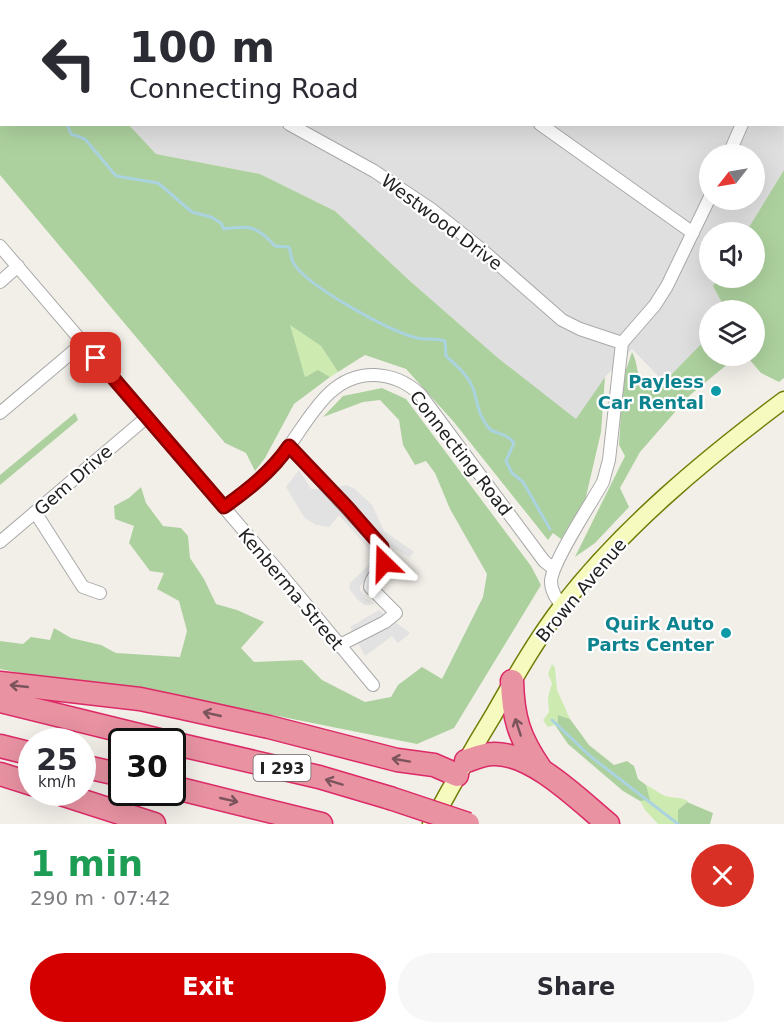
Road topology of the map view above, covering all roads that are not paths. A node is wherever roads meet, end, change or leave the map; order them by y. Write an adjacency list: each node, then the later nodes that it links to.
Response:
1 (293, 126): 11 (street, Westwood Drive)
2 (543, 126): 6 (street)
3 (741, 126): 4 (street)
4 (733, 144)
5 (704, 210): 6 (street)
6 (693, 233): 11 (street)
7 (0, 246): 8 (street, Kenberma Street)
8 (18, 267): 9 (street); 10 (street, Kenberma Street)
9 (0, 282)
10 (83, 343): 13 (street); 14 (street, Kenberma Street)
11 (622, 343): 19 (street)
12 (784, 400): 21 (main road, Brown Avenue)
13 (0, 413)
14 (146, 418): 16 (street, Kenberma Street); 17 (street, Gem Drive)
15 (289, 446): 16 (street, Connecting Road); 19 (street, Connecting Road); 22 (street)
16 (224, 507): 22 (street, Kenberma Street)
17 (35, 512): 18 (street, Gem Drive); 20 (street)
18 (0, 542)
19 (554, 570): 21 (street)
20 (100, 593)
21 (562, 606): 23 (main road, Brown Avenue)
22 (338, 646): 25 (street, Kenberma Street)
23 (512, 681): 31 (main road, Brown Avenue); 32 (highway, one-way to 23)
24 (0, 683): 31 (highway, one-way to 24)
25 (373, 685)
26 (0, 701): 27 (highway)
27 (110, 728)
28 (0, 746): 30 (highway)
29 (186, 746): 40 (highway, I 293, one-way to 29, bridge)
30 (18, 750)
31 (461, 768): 32 (highway); 39 (main road, Brown Avenue)
32 (540, 768): 41 (highway)
33 (0, 774): 34 (highway)
34 (18, 780)
35 (186, 790): 38 (highway, I 293, one-way to 38)
36 (96, 805): 37 (highway)
37 (154, 824)
38 (321, 824)
39 (431, 824)
40 (468, 824)
41 (608, 824)

